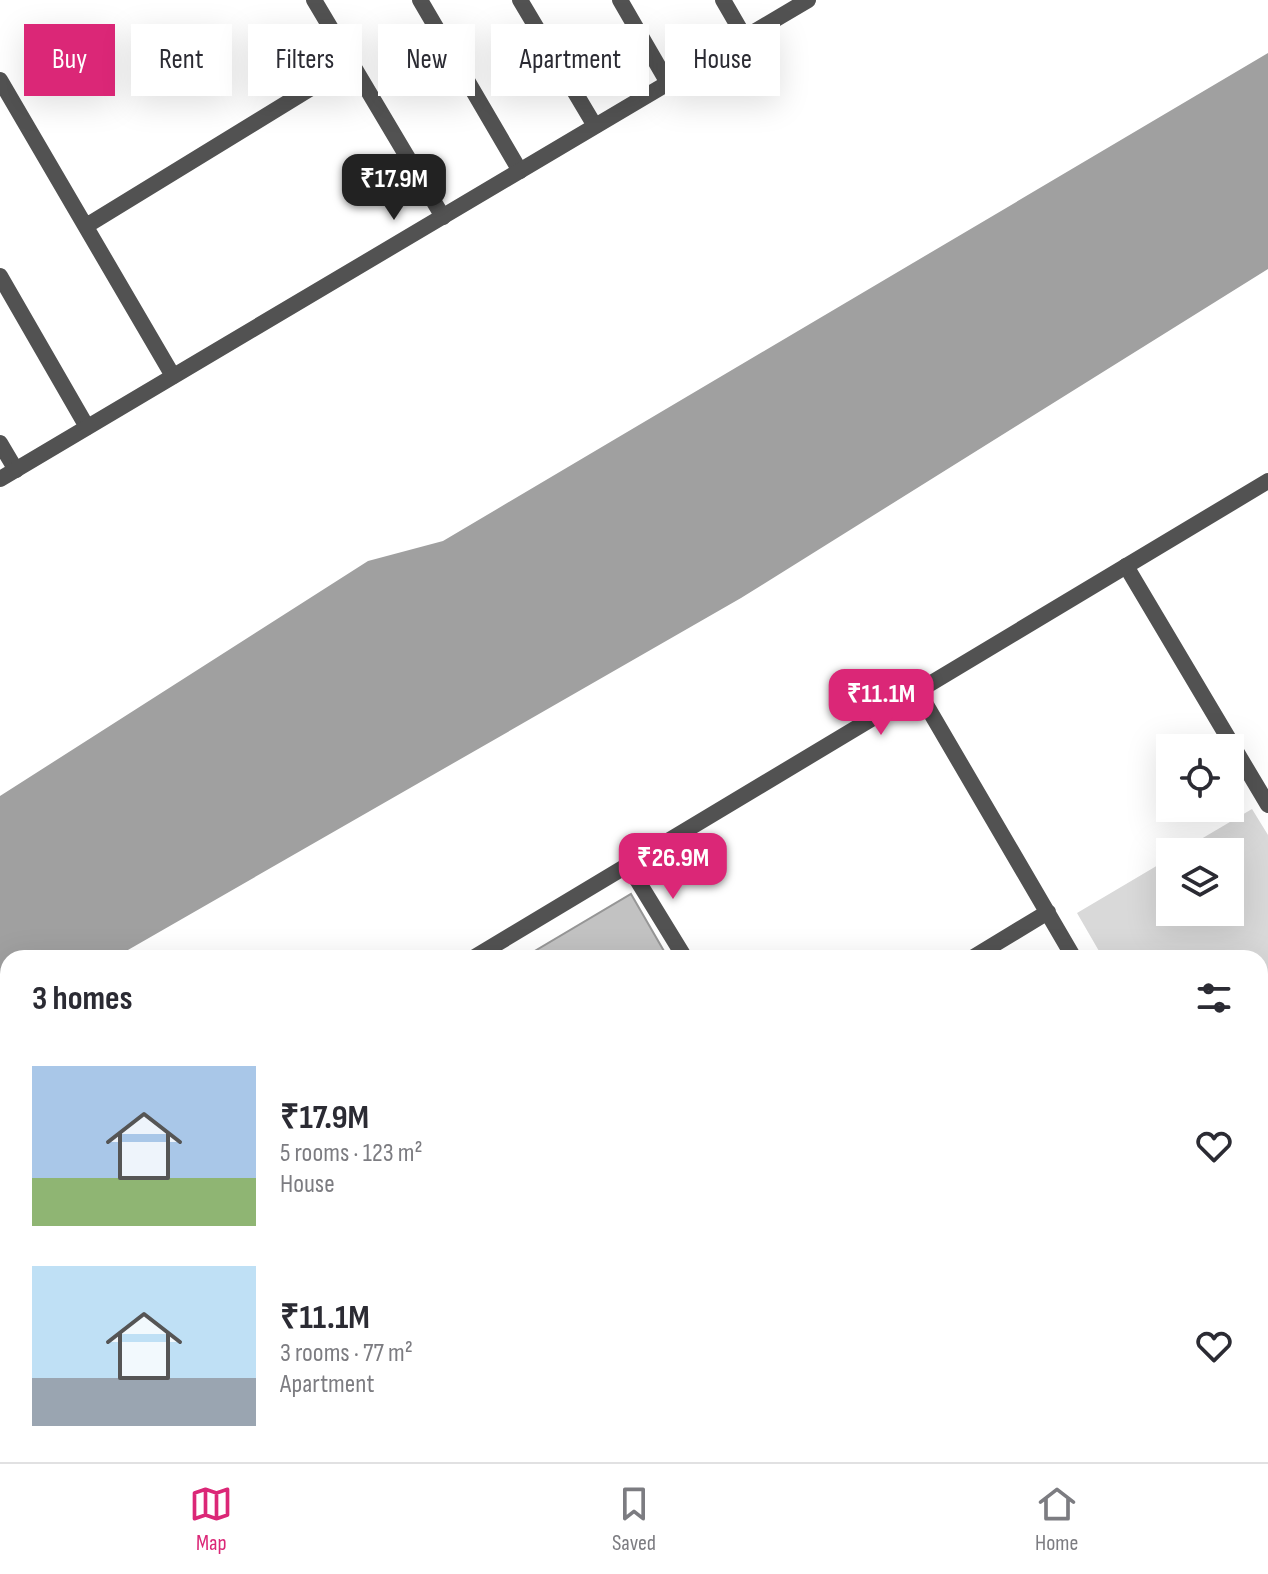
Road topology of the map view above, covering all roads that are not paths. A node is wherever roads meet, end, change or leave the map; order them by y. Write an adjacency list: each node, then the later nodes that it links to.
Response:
1 (314, 0): 7 (street)
2 (420, 0): 16 (street)
3 (520, 0): 15 (street)
4 (620, 0): 10 (street)
5 (723, 0): 8 (street)
6 (808, 0): 9 (street)
7 (328, 24)
8 (737, 24)
9 (768, 24)
10 (665, 78)
11 (362, 80): 17 (street)
12 (665, 85): 15 (street)
13 (2, 86): 18 (street)
14 (298, 96): 18 (street)
15 (595, 126): 16 (street)
16 (520, 171): 17 (street)
17 (443, 217): 20 (street)
18 (86, 226): 20 (street)
19 (0, 276): 21 (street)
20 (173, 376): 21 (street)
21 (87, 427): 23 (street)
22 (0, 443): 23 (street)
23 (16, 470): 24 (street)
24 (0, 479)
25 (1268, 481): 26 (street)
26 (1126, 566): 27 (street); 28 (street)
27 (918, 691): 29 (street); 30 (street)
28 (1268, 805)
29 (628, 865): 31 (street); 32 (street)
30 (1048, 912): 33 (street); 34 (street)
31 (486, 950)
32 (680, 950)
33 (985, 950)
34 (1069, 950)

